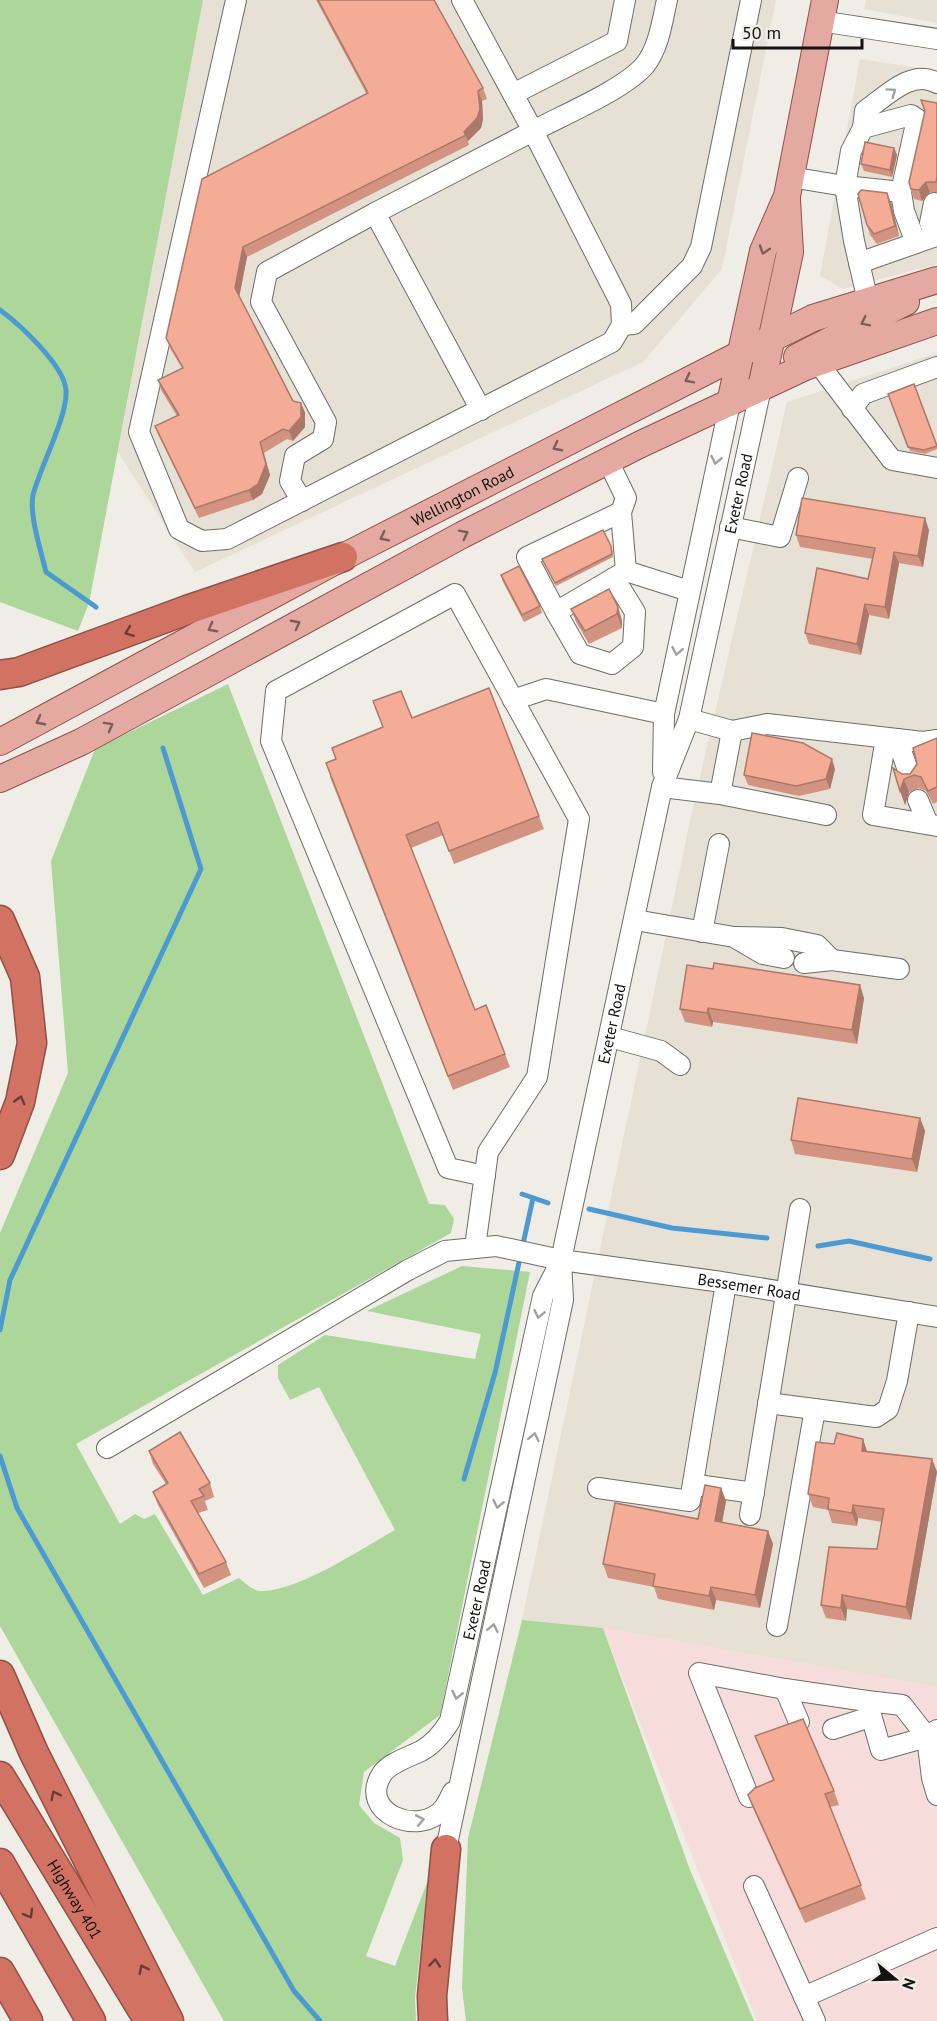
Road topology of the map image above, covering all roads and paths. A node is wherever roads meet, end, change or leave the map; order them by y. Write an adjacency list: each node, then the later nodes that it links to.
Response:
1 (236, 0): 36 (street)
2 (462, 0): 9 (street)
3 (625, 0): 9 (street)
4 (668, 0): 11 (street)
5 (751, 0): 24 (street)
6 (822, 10): 7 (street); 12 (main road, Exeter Road)
7 (937, 39)
8 (937, 83): 10 (street, one-way to 8)
9 (513, 94): 11 (street)
10 (863, 128): 13 (street); 14 (street)
11 (533, 131): 16 (street); 24 (street)
12 (788, 186): 13 (street); 25 (main road, Exeter Road); 26 (main road, Exeter Road, one-way to 26)
13 (845, 186): 14 (street); 19 (street)
14 (901, 192): 18 (street)
15 (934, 203): 17 (street)
16 (375, 213): 32 (street); 36 (street)
17 (937, 237): 18 (street)
18 (916, 243): 19 (street)
19 (859, 263): 22 (street)
20 (937, 280): 22 (main road, Wellington Road)
21 (937, 288): 29 (main road, one-way to 29)
22 (868, 301): 25 (main road, Wellington Road)
23 (937, 321): 27 (main road)
24 (622, 325): 32 (street)
25 (772, 338): 26 (main road, Wellington Road); 29 (main road, Exeter Road)
26 (742, 352): 30 (main road, Exeter Road); 39 (main road, Wellington Road, one-way to 39)
27 (818, 363): 29 (main road); 31 (street)
28 (937, 367): 31 (street)
29 (762, 383): 30 (main road); 38 (street, Exeter Road)
30 (730, 403): 33 (main road); 41 (street, Exeter Road, one-way to 41)
31 (852, 409): 34 (street)
32 (481, 410): 36 (street)
33 (608, 461): 37 (street); 52 (main road, one-way to 33)
34 (937, 468)
35 (798, 478): 38 (street)
36 (302, 501)
37 (621, 512): 40 (street); 42 (street)
38 (730, 527): 46 (street, Exeter Road)
39 (343, 557): 43 (highway, one-way to 43); 50 (main road, Wellington Road, one-way to 50)
40 (620, 575): 41 (street); 42 (street); 42 (street)
41 (689, 591): 45 (street, Exeter Road, one-way to 45)
42 (556, 612)
43 (0, 675)
44 (513, 699): 45 (street); 70 (street); 70 (street)
45 (664, 714): 53 (street, Exeter Road)
46 (688, 719): 47 (street); 53 (street, Exeter Road)
47 (732, 730): 48 (street); 54 (street)
48 (891, 739): 49 (street); 51 (street); 57 (street)
49 (937, 740)
50 (0, 742)
51 (910, 776)
52 (0, 779)
53 (662, 787): 54 (street); 60 (street, Exeter Road)
54 (720, 794): 56 (street)
55 (918, 800): 57 (street)
56 (826, 814)
57 (933, 825)
58 (718, 844): 61 (street)
59 (0, 920): 69 (highway, one-way to 59)
60 (635, 920): 61 (street); 67 (street, Exeter Road)
61 (702, 932): 62 (street)
62 (734, 937): 63 (street); 64 (street)
63 (784, 958)
64 (832, 960): 65 (street); 66 (street)
65 (804, 963)
66 (900, 969)
67 (610, 1036): 68 (street); 73 (street, Exeter Road)
68 (680, 1065)
69 (0, 1155)
70 (485, 1176): 72 (street)
71 (800, 1209): 75 (street)
72 (475, 1247): 73 (street, Bessemer Road); 80 (street, Bessemer Road)
73 (561, 1260): 74 (street, Bessemer Road); 93 (street, Exeter Road, one-way to 73); 93 (street, Exeter Road, one-way to 93)
74 (726, 1283): 75 (street, Bessemer Road); 81 (street)
75 (786, 1293): 76 (street, Bessemer Road); 78 (street)
76 (909, 1312): 77 (street, Bessemer Road); 79 (street)
77 (937, 1317)
78 (768, 1403): 79 (street); 83 (street)
79 (815, 1409): 85 (street)
80 (107, 1448)
81 (692, 1484): 82 (street); 83 (street)
82 (598, 1488)
83 (754, 1492): 84 (street)
84 (750, 1515)
85 (777, 1626)
86 (0, 1675): 105 (highway, one-way to 86)
87 (785, 1689): 88 (street); 89 (street); 95 (street)
88 (869, 1709): 90 (street); 91 (street); 91 (street)
89 (799, 1722)
90 (833, 1729)
91 (932, 1734): 94 (street)
92 (0, 1776): 104 (highway, Highway 401)
93 (459, 1782): 96 (street, Exeter Road)
94 (937, 1795)
95 (749, 1797)
96 (446, 1849): 106 (highway, one-way to 96)
97 (0, 1863): 103 (highway, one-way to 103)
98 (754, 1886): 101 (street)
99 (937, 1938): 101 (street)
100 (0, 1972): 102 (highway)
101 (804, 1997): 107 (street)
102 (28, 2021)
103 (91, 2021)
104 (149, 2021)
105 (169, 2021)
106 (433, 2021)
107 (815, 2021)

